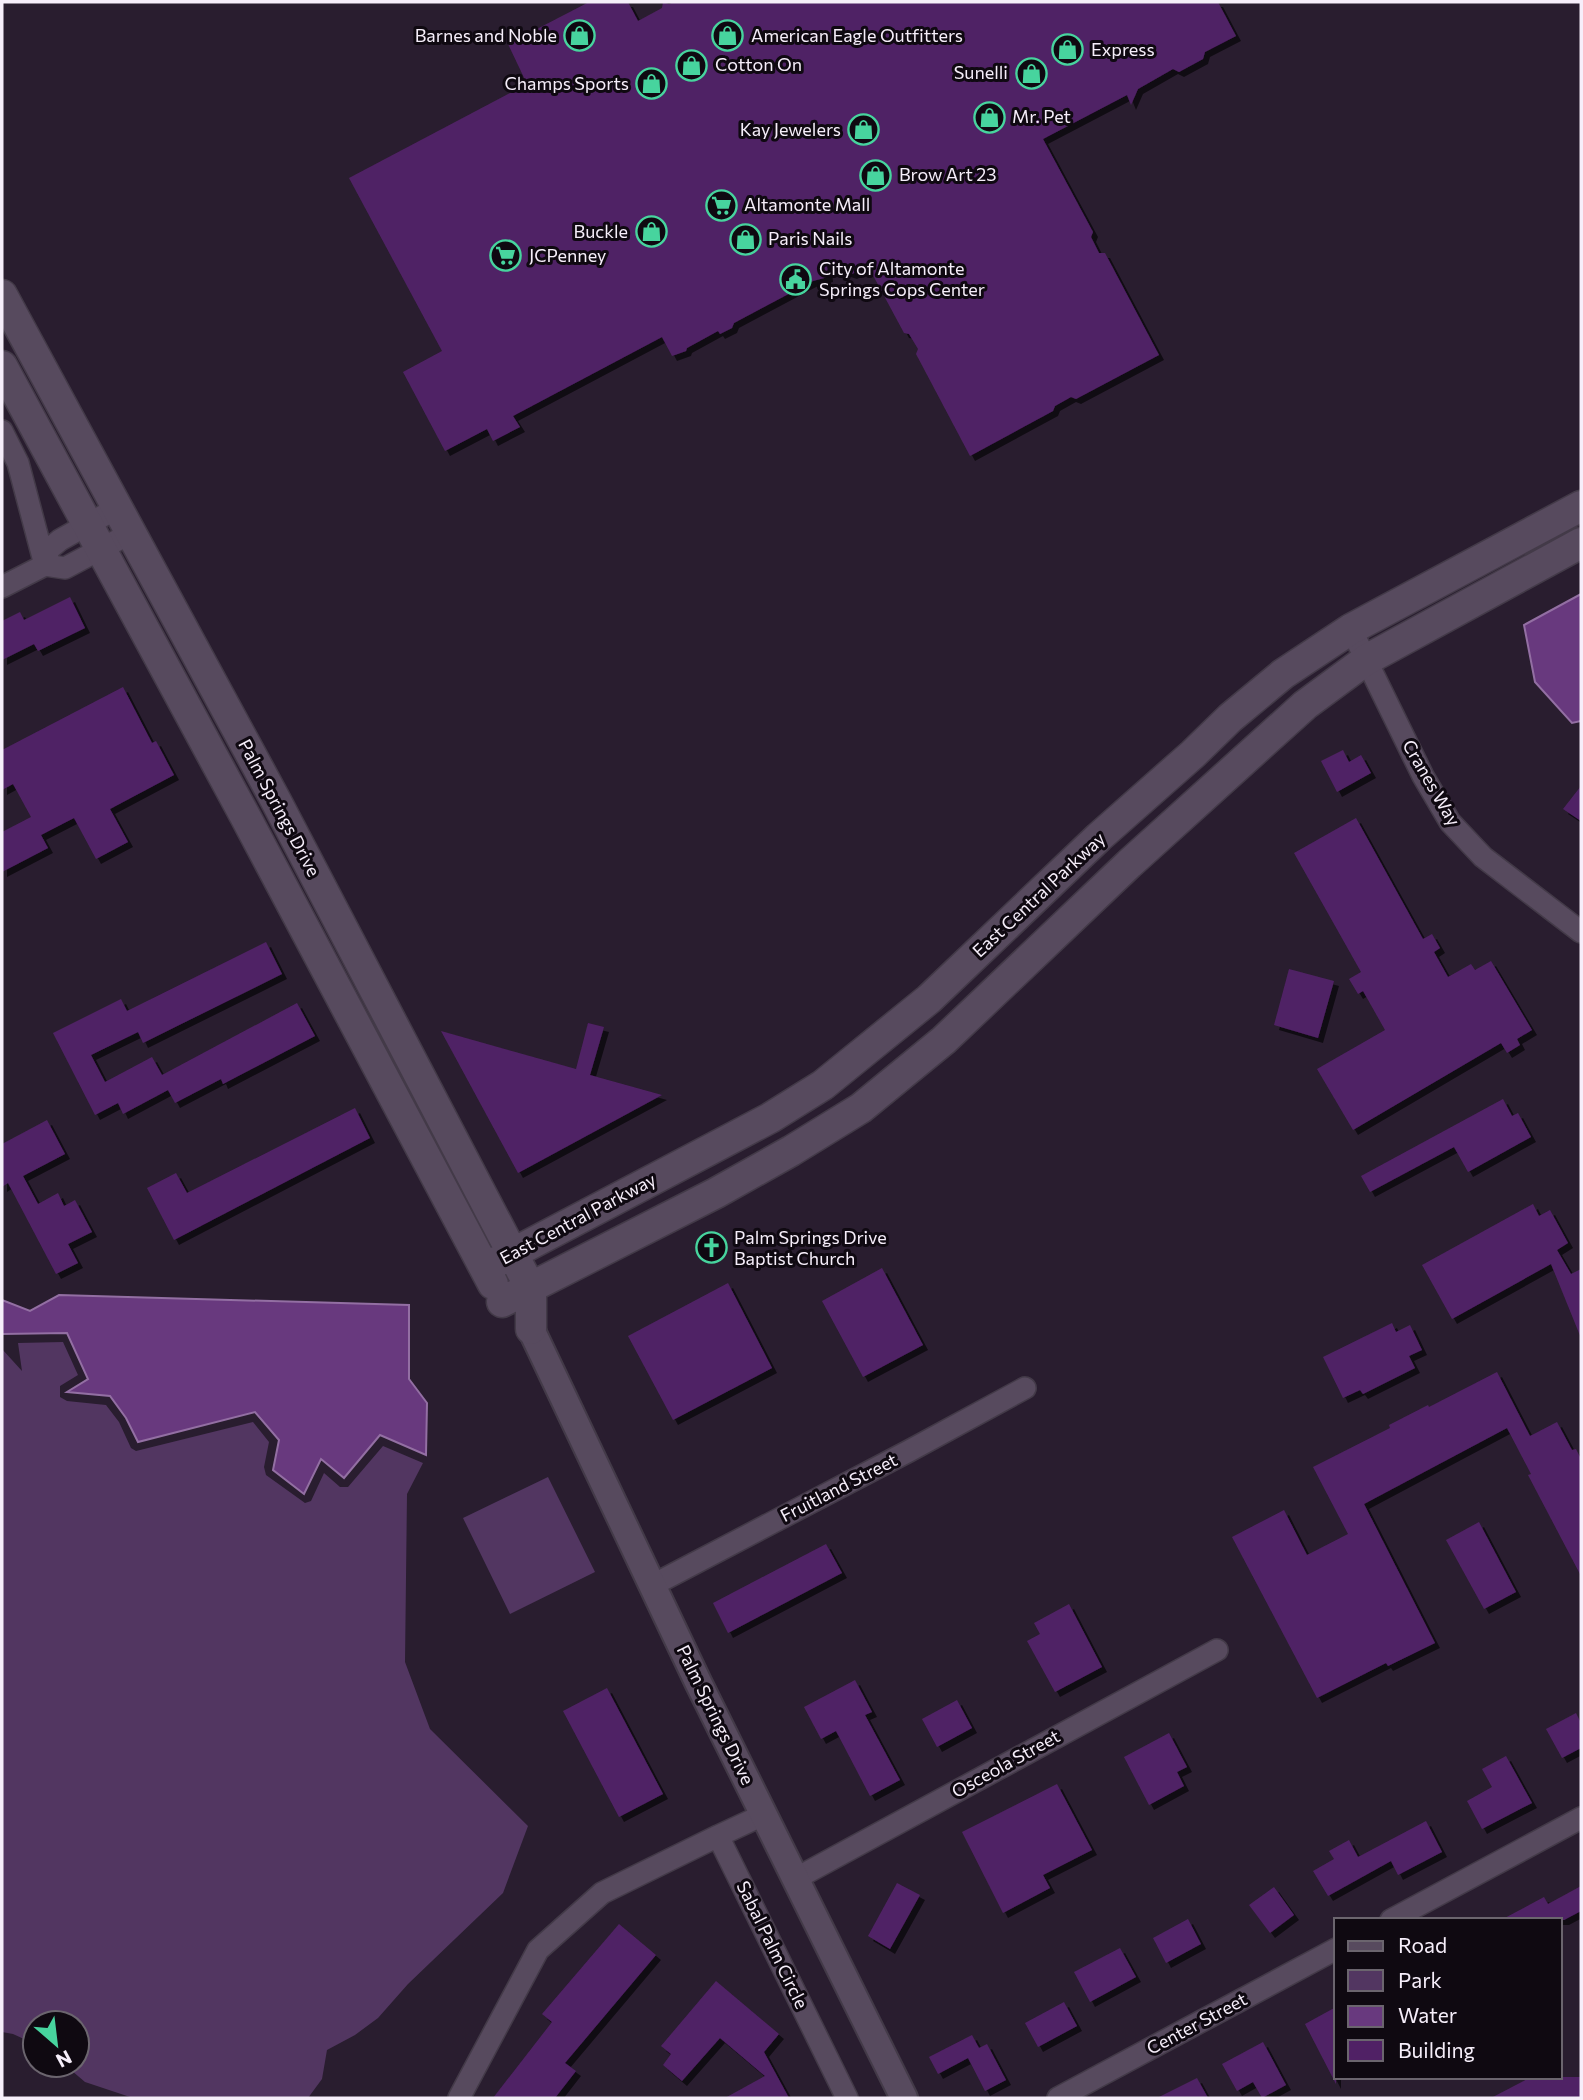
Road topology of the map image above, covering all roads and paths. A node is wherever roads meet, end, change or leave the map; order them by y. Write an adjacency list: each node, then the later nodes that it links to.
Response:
1 (2, 295): 5 (main road, Palm Springs Drive)
2 (2, 366): 6 (main road, Palm Springs Drive)
3 (2, 431): 8 (street)
4 (1581, 506): 10 (main road, East Central Parkway)
5 (124, 521): 6 (street); 13 (main road, Palm Springs Drive)
6 (93, 537): 8 (street); 14 (main road, Palm Springs Drive)
7 (1581, 543): 11 (main road)
8 (45, 565): 9 (street)
9 (2, 587)
10 (1351, 629): 11 (street, Cranes Way); 13 (main road, East Central Parkway)
11 (1367, 660): 12 (street, Cranes Way); 15 (main road)
12 (1581, 932)
13 (513, 1253): 14 (main road, East Central Parkway); 15 (main road, Palm Springs Drive)
14 (485, 1268): 16 (main road, Palm Springs Drive)
15 (531, 1289): 16 (main road); 17 (main road, Palm Springs Drive)
16 (502, 1302): 17 (main road, Palm Springs Drive)
17 (531, 1329): 19 (street, Palm Springs Drive)
18 (1025, 1388): 19 (street, Fruitland Street)
19 (653, 1585): 21 (street, Palm Springs Drive)
20 (1217, 1650): 24 (street, Osceola Street)
21 (763, 1815): 23 (street); 24 (street, Palm Springs Drive)
22 (1581, 1818): 25 (street)
23 (718, 1836): 27 (street); 28 (street, Sabal Palm Circle)
24 (796, 1878): 29 (street, Palm Springs Drive)
25 (1395, 1918)
26 (1334, 1950): 30 (street, Center Street)
27 (459, 2098)
28 (847, 2098)
29 (904, 2098)
30 (1058, 2098)

